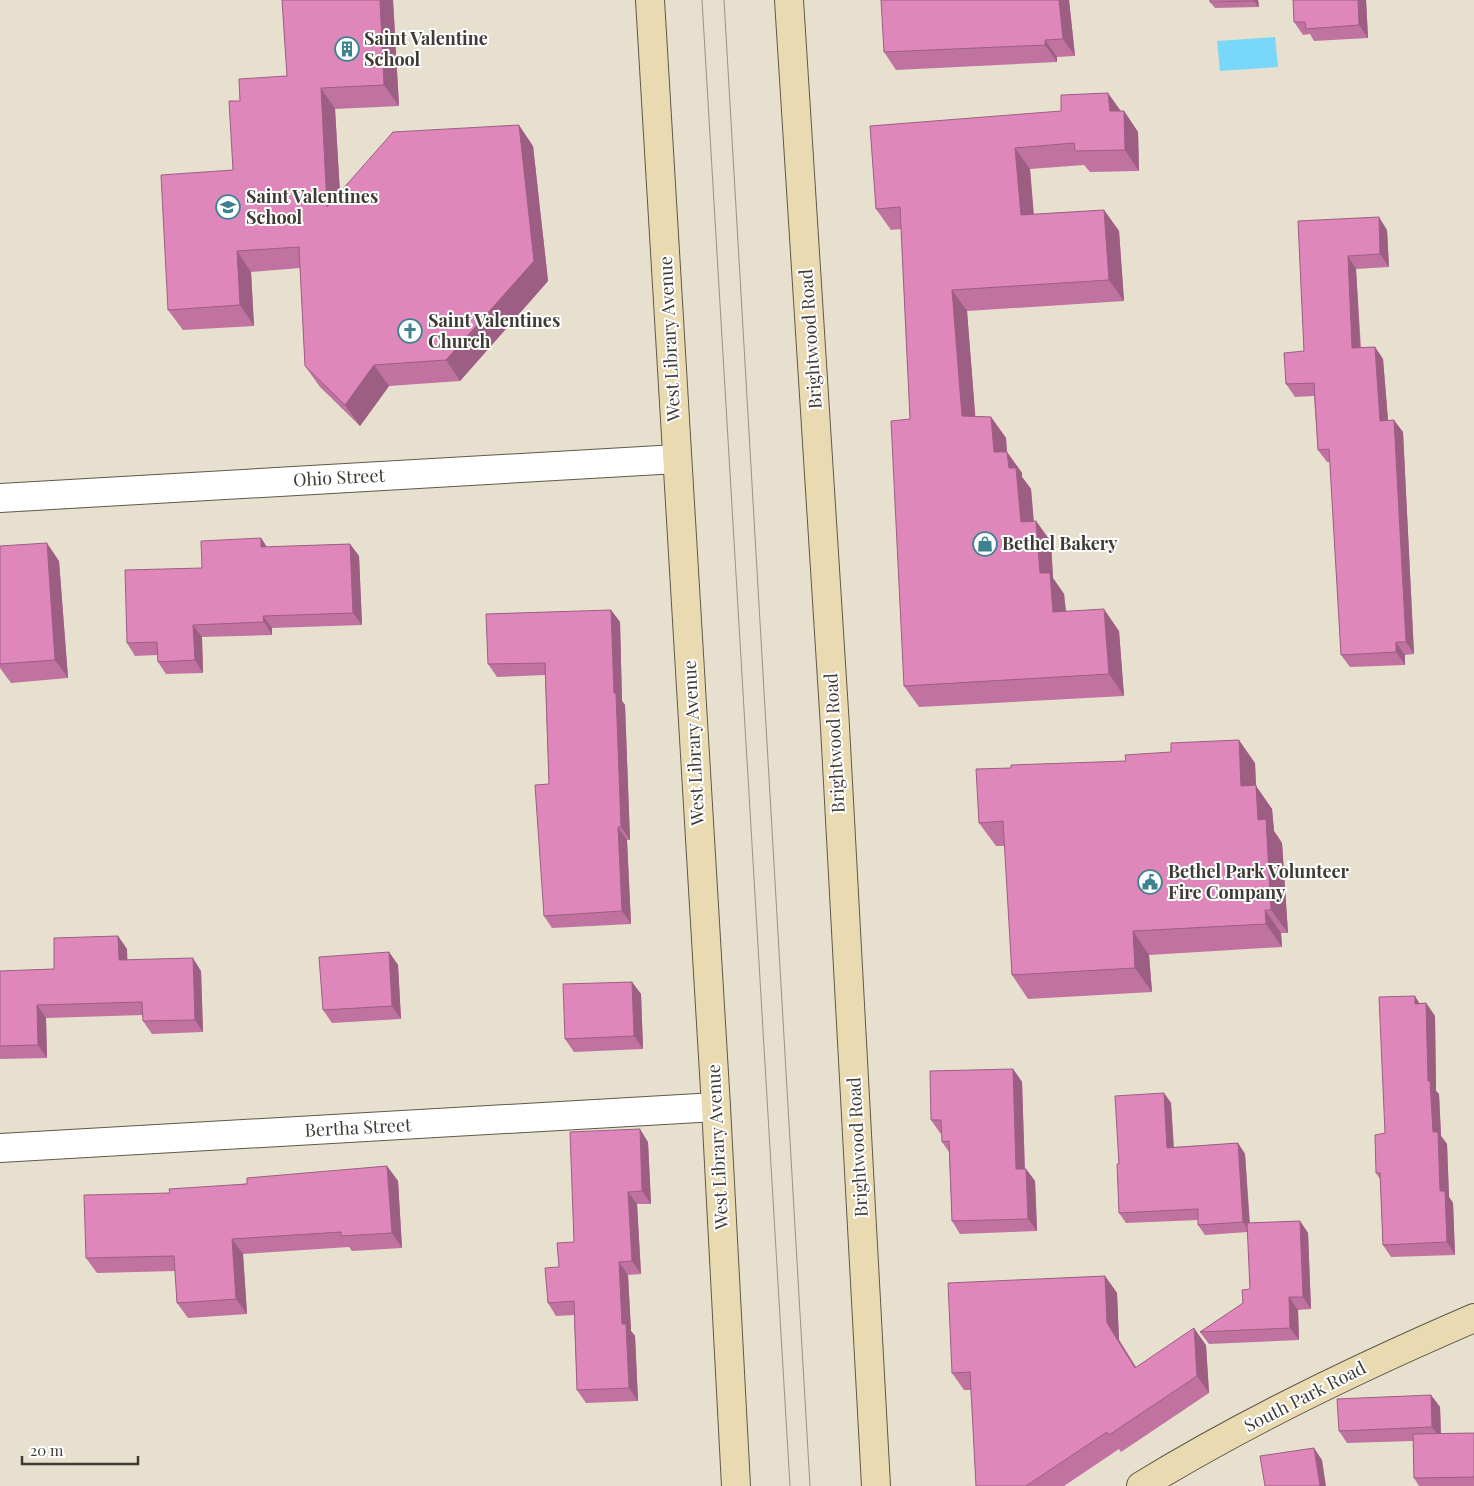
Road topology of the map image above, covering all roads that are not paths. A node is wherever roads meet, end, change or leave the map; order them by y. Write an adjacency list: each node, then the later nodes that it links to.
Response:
1 (650, 0): 3 (street, West Library Avenue)
2 (790, 0): 9 (street, Brightwood Road)
3 (677, 458): 4 (street, Ohio Street); 5 (street, West Library Avenue)
4 (0, 498)
5 (716, 1107): 6 (street, Bertha Street); 8 (street, West Library Avenue)
6 (0, 1148)
7 (1474, 1318): 10 (street, South Park Road)
8 (736, 1486)
9 (876, 1486)
10 (1141, 1486)

